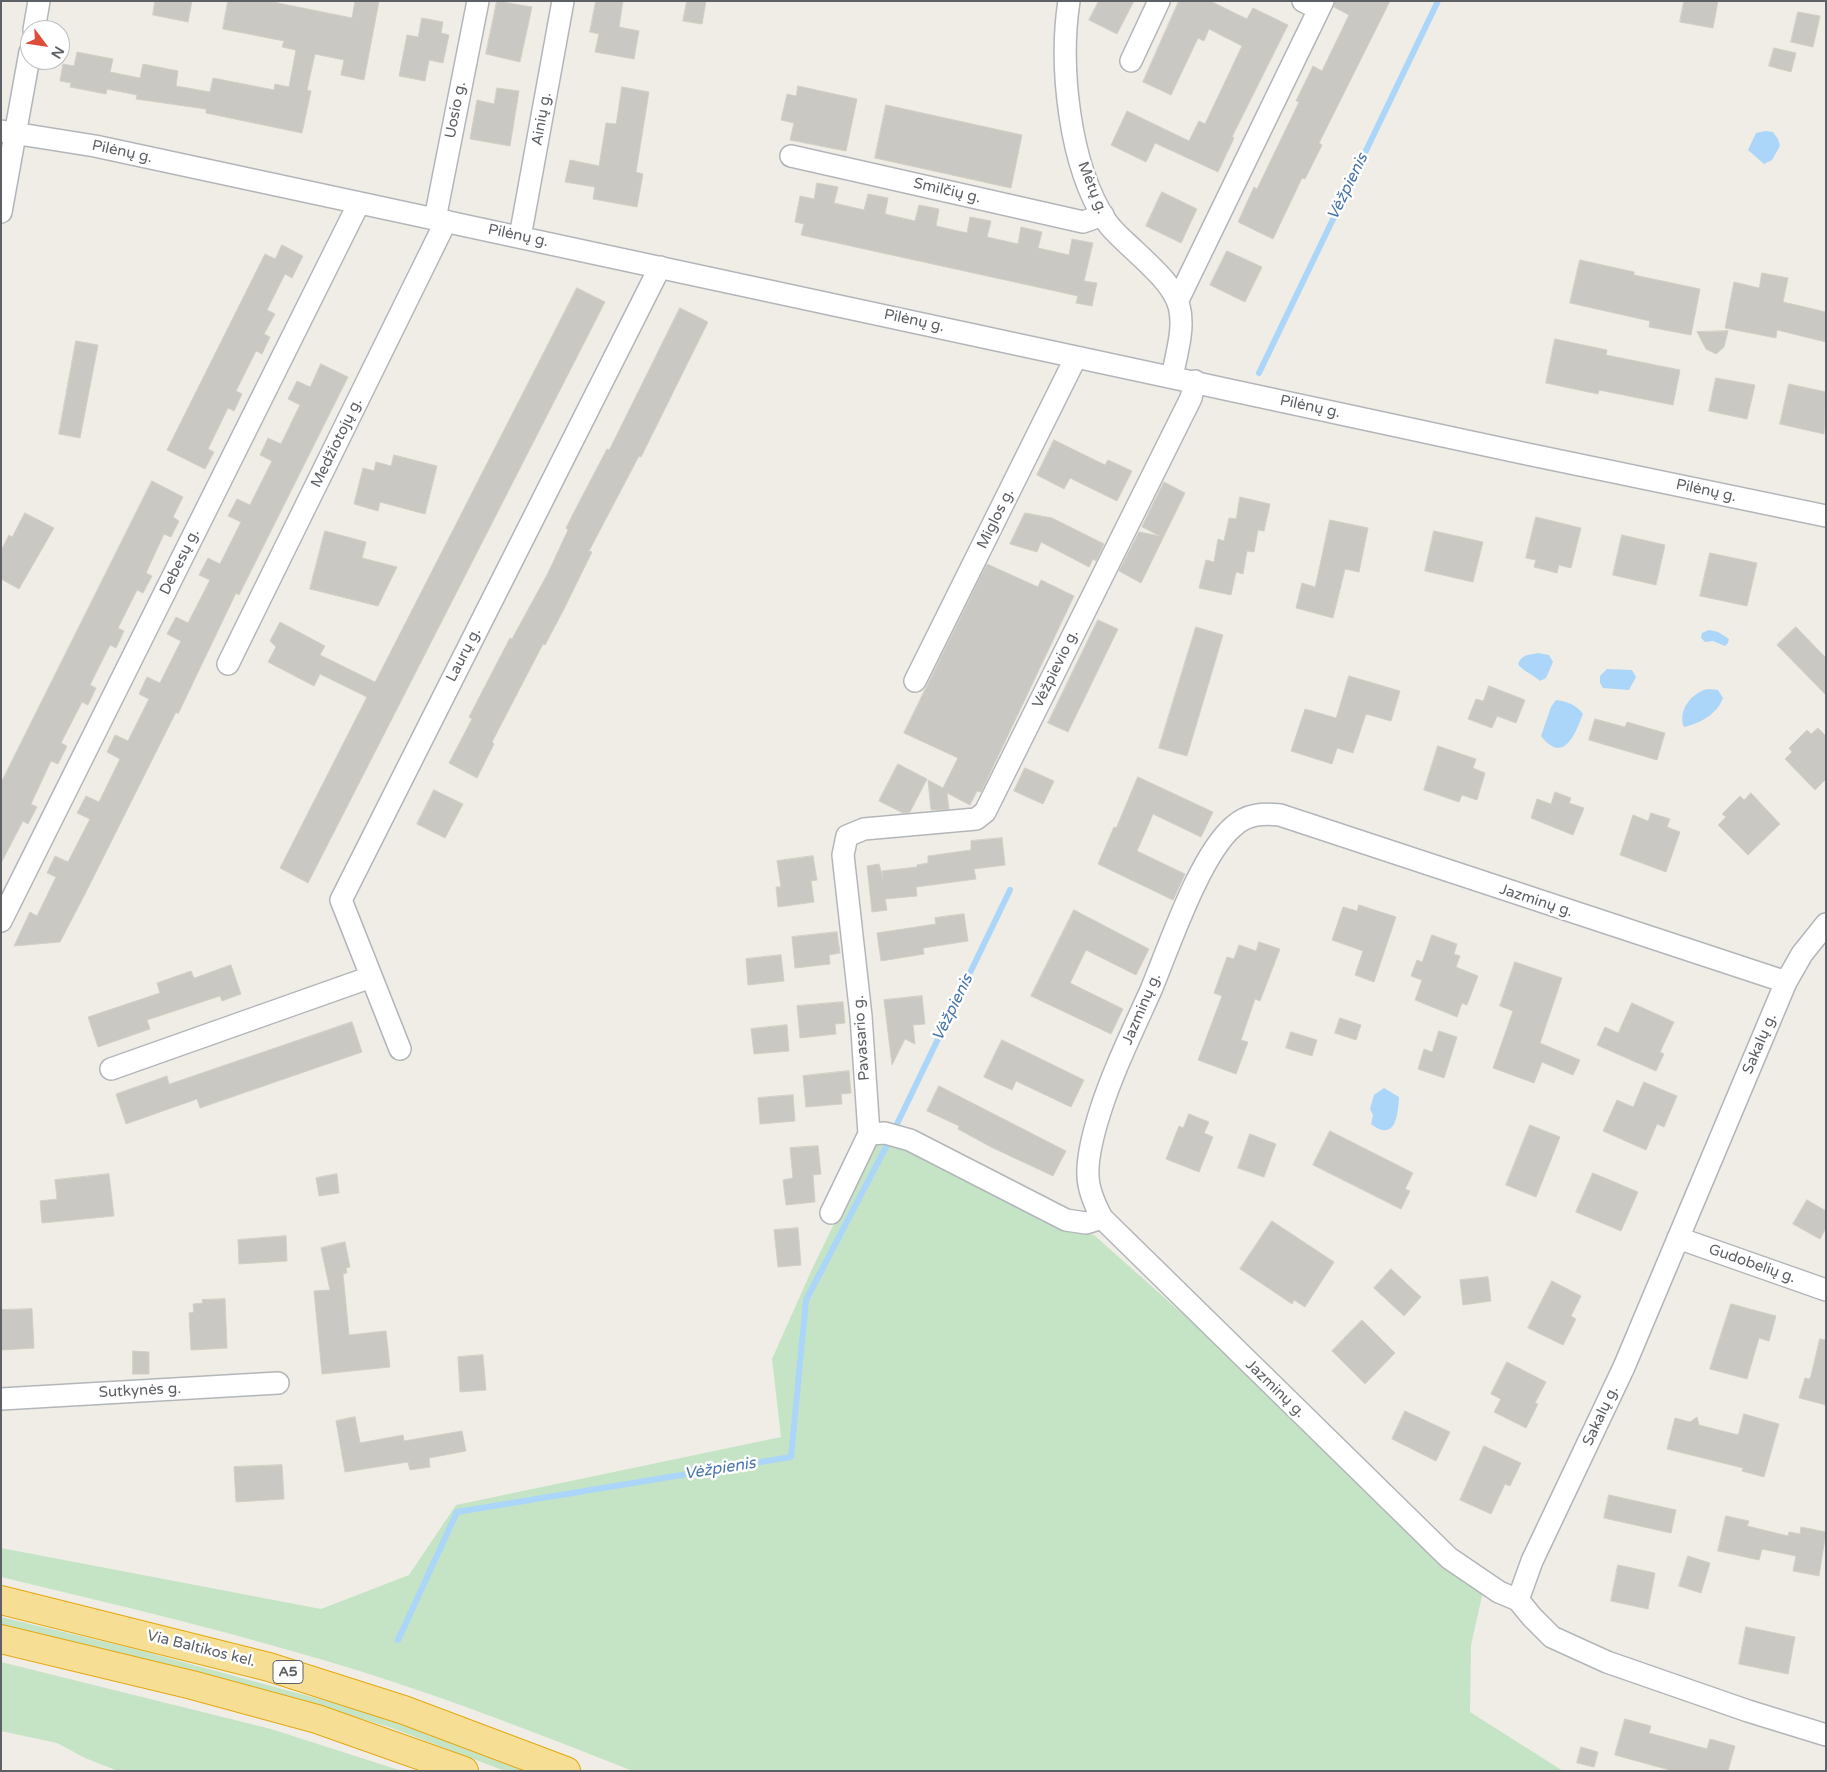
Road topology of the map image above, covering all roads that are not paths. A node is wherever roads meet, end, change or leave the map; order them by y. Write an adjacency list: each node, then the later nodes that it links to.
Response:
1 (39, 1): 7 (street)
2 (478, 1): 15 (street, Uosio g.)
3 (563, 1): 16 (street, Ainių g.)
4 (1069, 1): 14 (street, Mėtų g.)
5 (1160, 1): 8 (street)
6 (1315, 4): 18 (street)
7 (36, 20)
8 (1132, 61)
9 (25, 70): 10 (street)
10 (8, 132): 12 (street, Pilėnų g.); 13 (street)
11 (791, 156): 14 (street, Smilčių g.)
12 (359, 202): 15 (street, Pilėnų g.); 26 (street, Debesų g.)
13 (1, 212)
14 (1103, 215): 18 (street, Mėtų g.)
15 (440, 220): 16 (street, Pilėnų g.); 23 (street, Medžiotojų g.)
16 (520, 237): 17 (street, Pilėnų g.)
17 (660, 267): 19 (street, Pilėnų g.); 28 (street, Laurų g.)
18 (1178, 300): 20 (street, Mėtų g.)
19 (1076, 357): 20 (street, Pilėnų g.); 24 (street, Miglos g.)
20 (1172, 376): 21 (street, Pilėnų g.)
21 (1195, 382): 22 (street, Pilėnų g.); 25 (street, Vėžpievio g.)
22 (1826, 516)
23 (228, 664)
24 (915, 681)
25 (843, 855): 32 (street, Pavasario g.)
26 (1, 921)
27 (1826, 924): 29 (street, Sakalų g.)
28 (371, 977): 30 (street, Laurų g.); 31 (street)
29 (1786, 982): 34 (street, Jazminų g.); 35 (street, Sakalų g.)
30 (400, 1049)
31 (111, 1070)
32 (869, 1134): 33 (street, Pavasario g.); 34 (street)
33 (831, 1213)
34 (1102, 1218): 40 (street, Jazminų g.)
35 (1678, 1238): 36 (street, Gudobelių g.); 40 (street, Sakalų g.)
36 (1826, 1290)
37 (278, 1383): 38 (street, Sutkynės g.)
38 (1, 1399)
39 (1, 1600): 44 (highway, Via Baltikos kel. / A5)
40 (1518, 1600): 42 (street)
41 (1, 1639): 43 (highway)
42 (1826, 1735)
43 (464, 1771)
44 (566, 1771)

